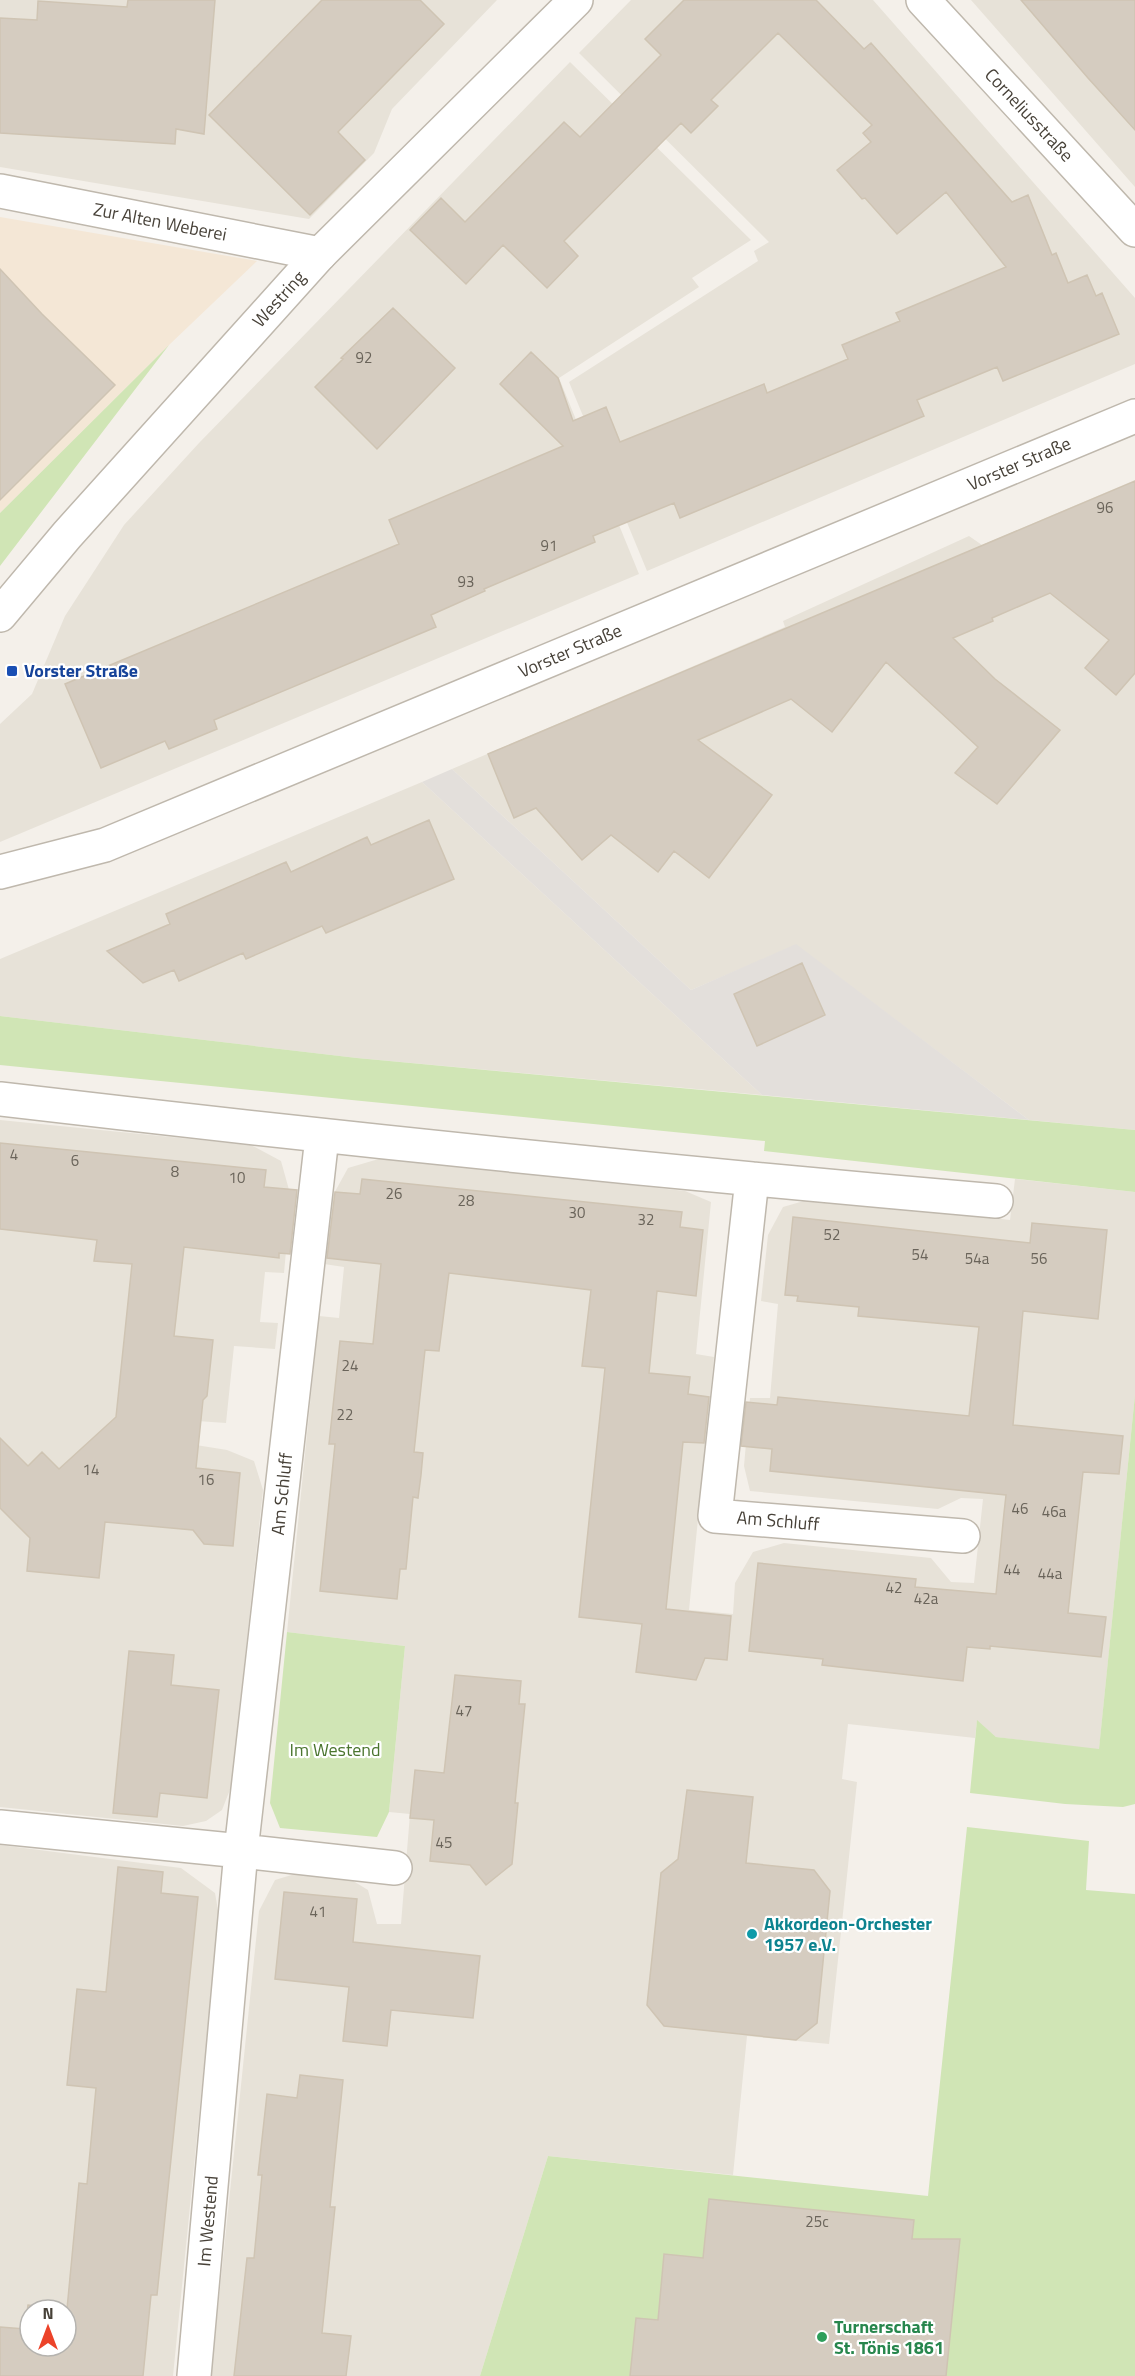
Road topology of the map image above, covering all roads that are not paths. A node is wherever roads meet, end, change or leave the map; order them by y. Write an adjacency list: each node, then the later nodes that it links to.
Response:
1 (576, 0): 5 (street, Westring)
2 (924, 0): 4 (street, Corneliusstraße)
3 (0, 191): 5 (street, Zur Alten Weberei)
4 (1135, 230)
5 (320, 254): 7 (street, Westring)
6 (1135, 416): 8 (street, Vorster Straße)
7 (0, 615)
8 (0, 872)
9 (0, 1099): 10 (street)
10 (322, 1137): 11 (street); 15 (street, Am Schluff)
11 (752, 1179): 12 (street); 13 (street, Am Schluff)
12 (996, 1201)
13 (963, 1536)
14 (0, 1827): 15 (street)
15 (241, 1851): 16 (street); 17 (street, Im Westend)
16 (395, 1868)
17 (194, 2376)

